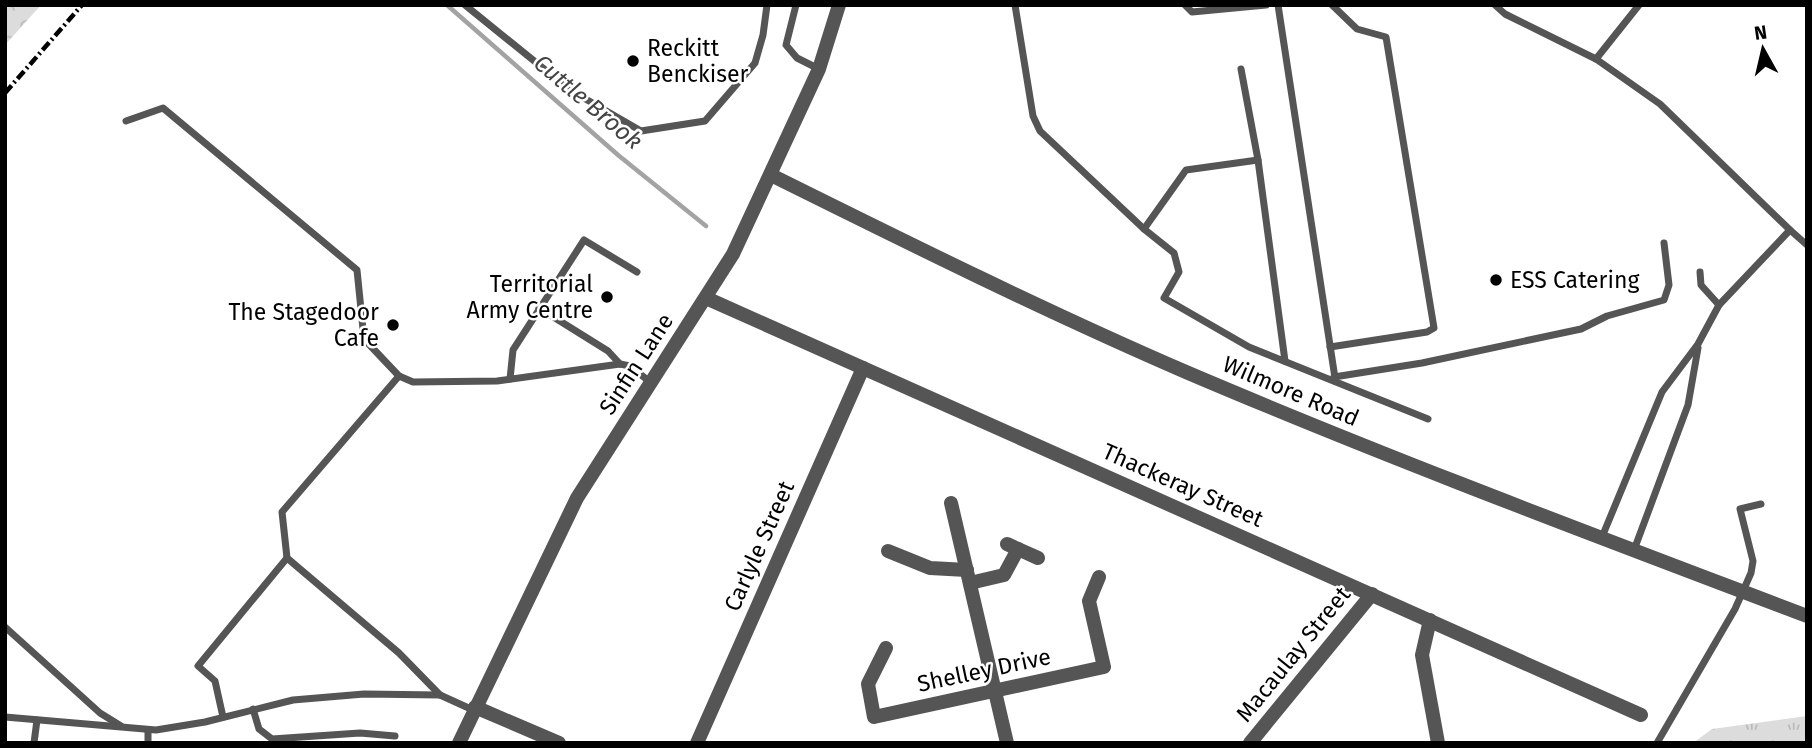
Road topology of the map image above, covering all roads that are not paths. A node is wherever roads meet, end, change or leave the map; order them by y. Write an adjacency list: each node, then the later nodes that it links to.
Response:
1 (465, 5): 2 (lane)
2 (767, 5)
3 (796, 5): 13 (lane)
4 (839, 5): 13 (street, Sinfin Lane)
5 (1015, 5): 18 (lane)
6 (1185, 5): 7 (lane)
7 (1266, 5)
8 (1278, 5): 28 (lane)
9 (1332, 5): 28 (lane)
10 (1495, 5): 12 (lane)
11 (1639, 5): 12 (lane)
12 (1596, 59): 19 (lane)
13 (819, 69): 17 (street, Sinfin Lane)
14 (1241, 69): 16 (lane)
15 (126, 121): 32 (lane)
16 (1258, 160): 18 (lane); 29 (lane)
17 (771, 175): 24 (street, Sinfin Lane); 39 (street, Wilmore Road)
18 (1144, 229): 29 (lane)
19 (1790, 230): 21 (lane); 25 (lane)
20 (1664, 243): 34 (lane)
21 (1807, 245)
22 (637, 272): 26 (lane)
23 (1700, 272): 25 (lane)
24 (706, 298): 31 (street, Thackeray Street); 35 (street, Sinfin Lane)
25 (1718, 305): 27 (lane)
26 (539, 308): 30 (lane); 33 (lane)
27 (1698, 344): 39 (lane); 40 (lane)
28 (1330, 346): 34 (lane)
29 (1285, 361): 34 (lane)
30 (620, 364): 33 (lane); 35 (lane)
31 (863, 368): 47 (street, Thackeray Street); 67 (street, Carlyle Street)
32 (399, 376): 33 (lane); 42 (lane)
33 (510, 379)
34 (1335, 379): 36 (lane)
35 (650, 382): 54 (street, Sinfin Lane)
36 (1428, 419)
37 (951, 503): 44 (street)
38 (1761, 504): 46 (lane)
39 (1601, 538): 40 (street, Wilmore Road)
40 (1634, 550): 46 (street, Wilmore Road)
41 (888, 551): 44 (street)
42 (287, 558): 53 (lane); 58 (lane)
43 (1038, 558): 44 (street)
44 (969, 576): 52 (street)
45 (1100, 577): 52 (street, Shelley Drive)
46 (1743, 592): 48 (street, Wilmore Road); 71 (lane)
47 (1372, 594): 49 (street, Thackeray Street); 69 (street, Macaulay Street)
48 (1807, 616)
49 (1430, 621): 56 (street, Thackeray Street); 70 (street)
50 (5, 627): 60 (lane)
51 (886, 648): 52 (street, Shelley Drive)
52 (995, 691): 68 (street)
53 (440, 695): 54 (lane); 55 (lane)
54 (474, 708): 65 (street, Sinfin Lane); 66 (street)
55 (253, 709): 58 (lane); 62 (lane)
56 (1640, 715)
57 (5, 717): 59 (lane)
58 (223, 717): 61 (lane)
59 (37, 720): 60 (lane); 63 (lane)
60 (125, 728): 61 (lane)
61 (148, 730): 64 (lane)
62 (395, 736)
63 (34, 743)
64 (148, 743)
65 (459, 743)
66 (559, 743)
67 (697, 743)
68 (1007, 743)
69 (1250, 743)
70 (1438, 743)
71 (1657, 743)

